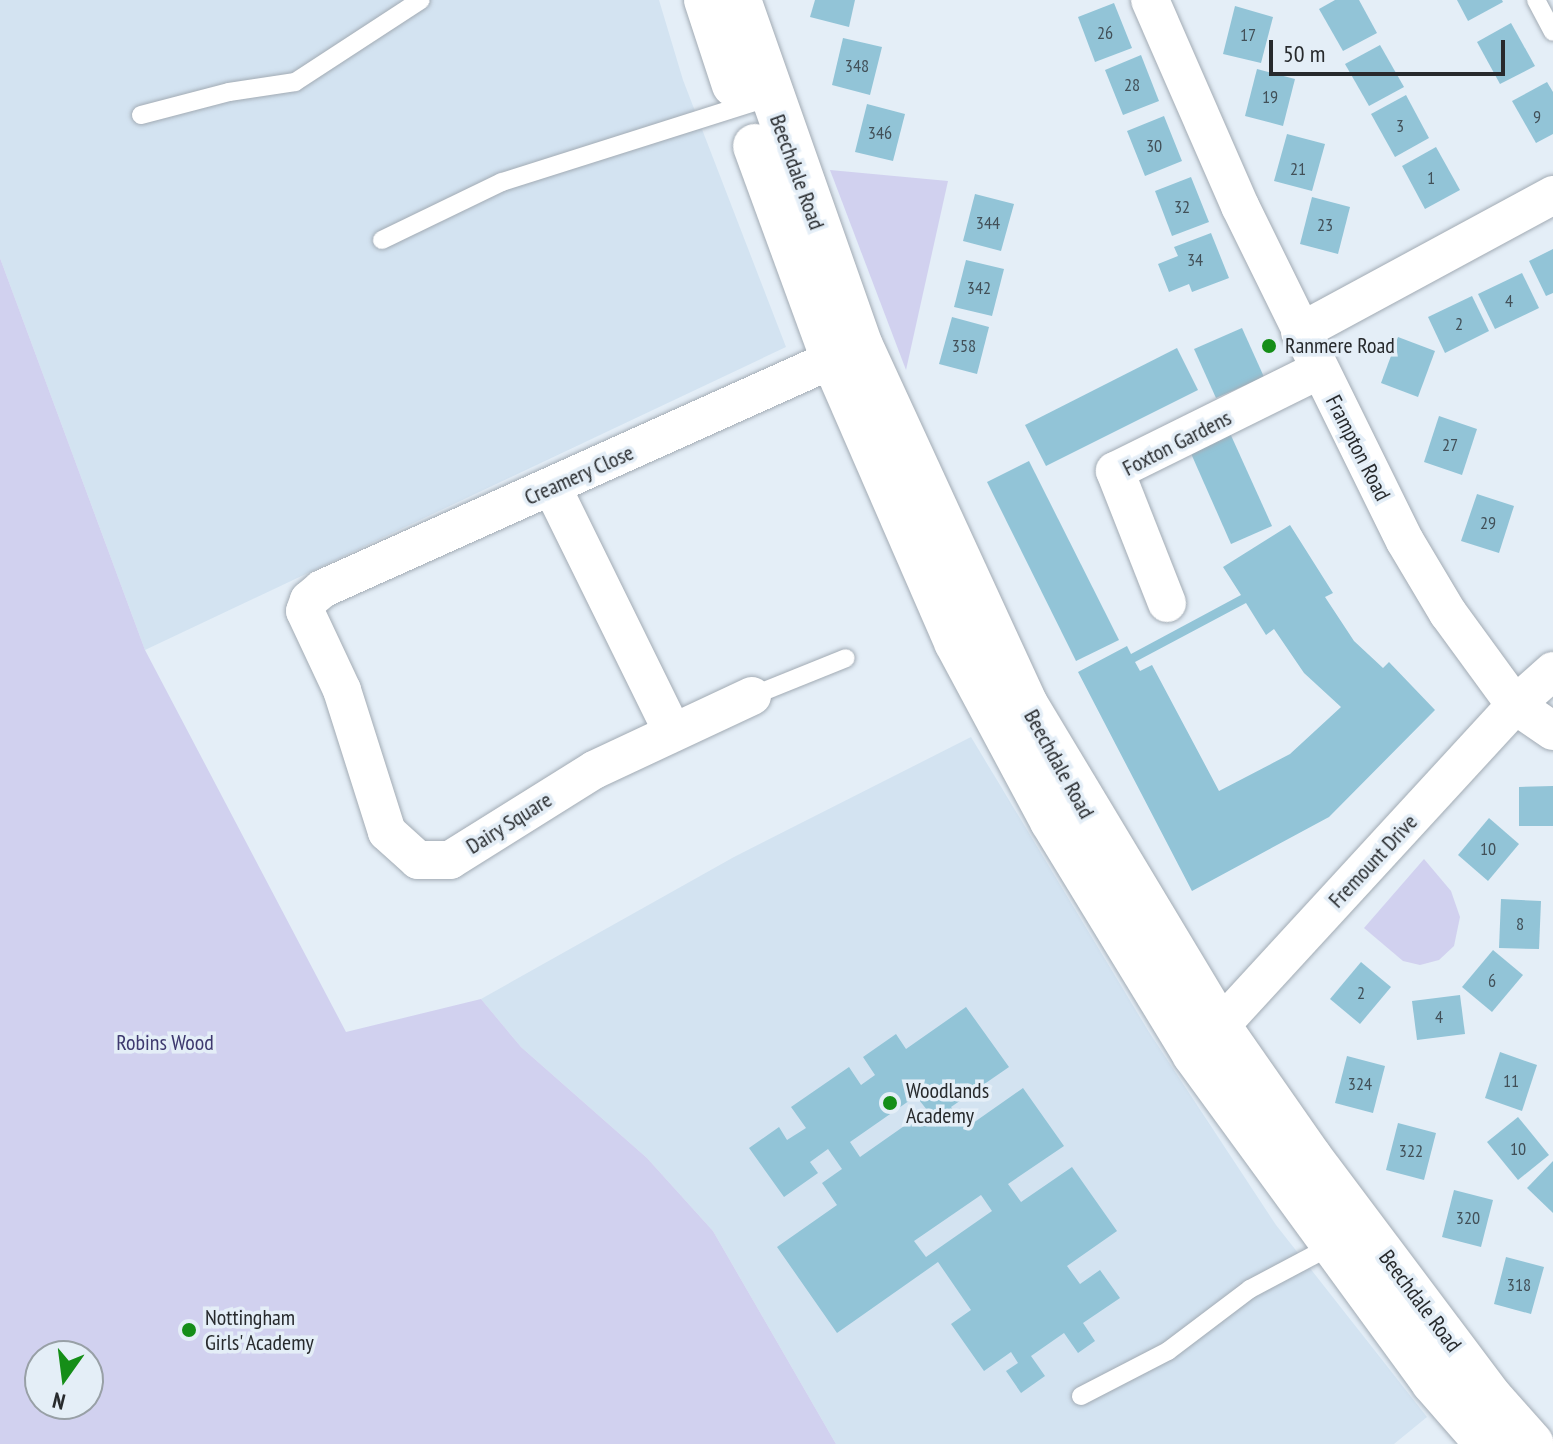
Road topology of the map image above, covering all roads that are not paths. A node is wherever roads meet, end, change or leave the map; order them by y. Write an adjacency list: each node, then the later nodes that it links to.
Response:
1 (421, 0): 8 (lane)
2 (706, 0): 7 (street, Beechdale Road)
3 (739, 0): 7 (street, Beechdale Road)
4 (1150, 0): 11 (street, Frampton Road)
5 (1536, 0): 6 (lane)
6 (1553, 32)
7 (755, 100): 10 (lane); 12 (street, Beechdale Road)
8 (141, 115)
9 (1553, 195): 11 (street)
10 (382, 240)
11 (1300, 332): 13 (street, Frampton Road)
12 (847, 353): 14 (street, Creamery Close); 23 (street, Beechdale Road)
13 (1319, 370): 15 (street, Foxton Gardens); 20 (street, Frampton Road)
14 (552, 487): 16 (street, Creamery Close); 21 (street)
15 (1167, 603)
16 (305, 611): 21 (street, Dairy Square)
17 (846, 658): 19 (lane)
18 (1553, 671): 20 (street, Fremount Drive)
19 (752, 696): 21 (street, Dairy Square)
20 (1515, 705): 22 (street, Frampton Road); 23 (street, Fremount Drive)
21 (672, 731)
22 (1553, 731)
23 (1207, 1041): 24 (street, Beechdale Road); 27 (street, Beechdale Road)
24 (1333, 1245): 25 (lane); 26 (street, Beechdale Road)
25 (1081, 1396)
26 (1487, 1444)
27 (1532, 1444)

